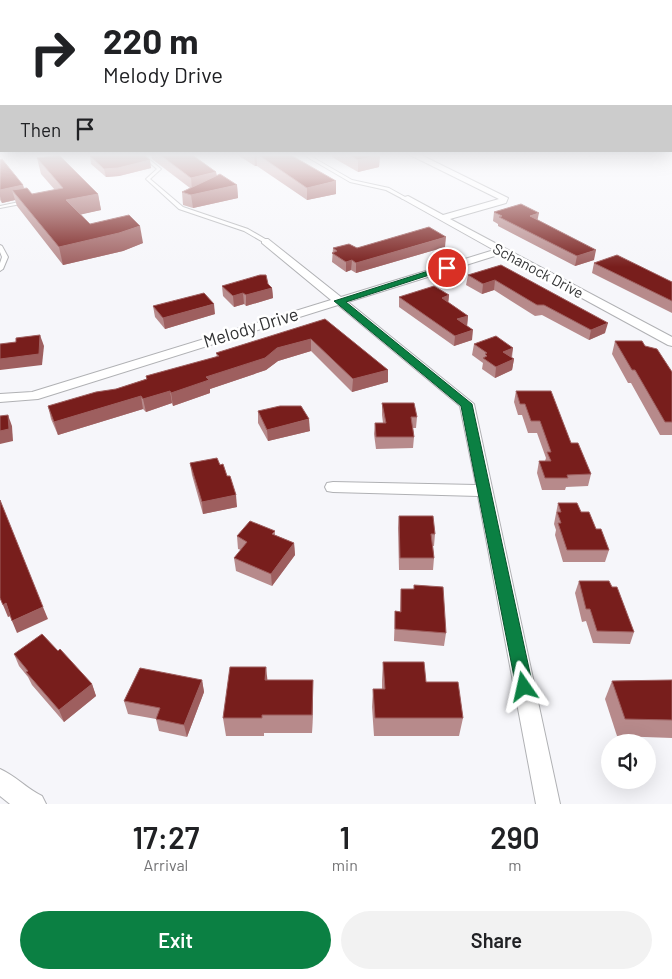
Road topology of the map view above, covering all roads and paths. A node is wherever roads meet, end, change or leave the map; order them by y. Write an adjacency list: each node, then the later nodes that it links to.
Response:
1 (162, 192): 8 (lane)
2 (392, 192): 4 (lane)
3 (490, 192): 7 (street)
4 (405, 198): 7 (street, Schanock Drive)
5 (28, 201): 6 (lane)
6 (0, 207)
7 (442, 218): 10 (street, Schanock Drive)
8 (265, 240): 12 (street)
9 (0, 246): 11 (lane)
10 (501, 251): 12 (street, Melody Drive); 13 (street, Schanock Drive)
11 (0, 269)
12 (339, 301): 14 (street, Melody Drive); 16 (street)
13 (672, 342)
14 (0, 398)
15 (333, 487): 16 (street)
16 (484, 491): 19 (street)
17 (0, 781): 18 (street)
18 (34, 804)
19 (548, 804)

